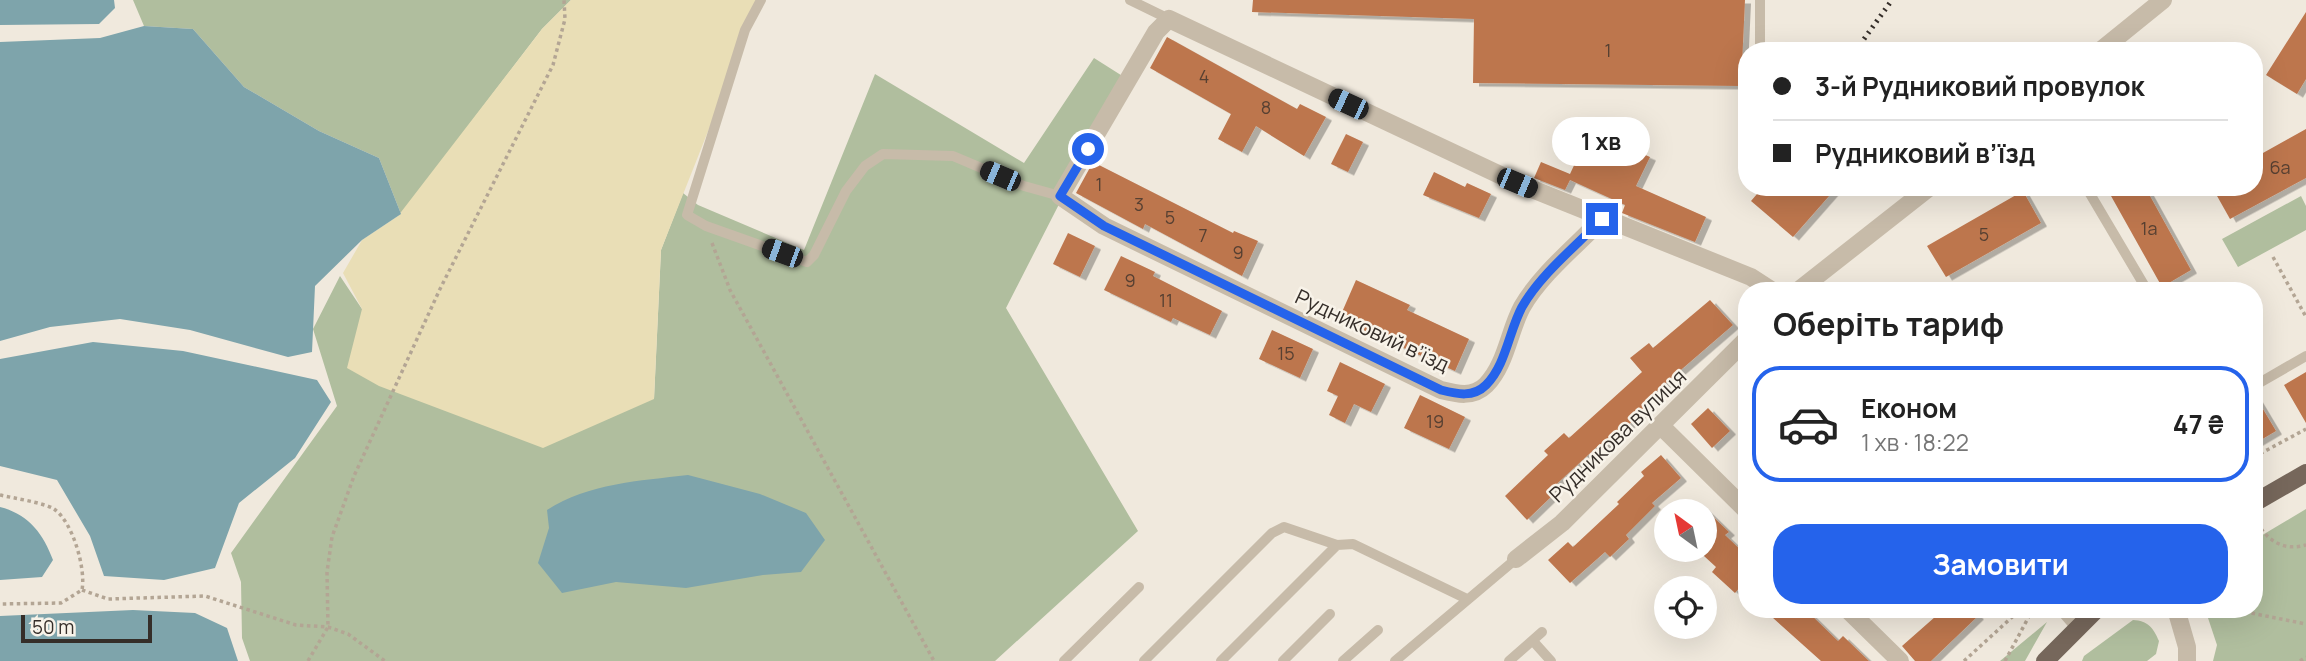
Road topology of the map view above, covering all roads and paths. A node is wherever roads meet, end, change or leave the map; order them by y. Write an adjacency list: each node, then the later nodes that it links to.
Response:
1 (564, 0): 47 (path)
2 (761, 0): 13 (lane)
3 (1130, 0): 6 (lane)
4 (1760, 0): 7 (lane)
5 (2163, 0): 8 (street)
6 (1168, 19): 9 (street); 12 (street)
7 (1760, 42)
8 (2111, 42)
9 (1060, 196): 12 (street, Рудниковий в’їзд); 13 (lane)
10 (1919, 196): 16 (street)
11 (2091, 196): 17 (lane)
12 (1602, 219): 15 (street)
13 (706, 226): 54 (path)
14 (2273, 257): 18 (path)
15 (1759, 282)
16 (1809, 282)
17 (2142, 282)
18 (2306, 317)
19 (1738, 348): 22 (street, Рудникова вулиця)
20 (2306, 356): 21 (lane)
21 (2263, 381)
22 (1662, 427): 28 (street); 32 (street, Рудникова вулиця)
23 (2306, 429): 24 (path)
24 (2263, 452)
25 (2306, 473): 27 (main road)
26 (0, 495): 34 (path)
27 (2263, 498)
28 (1738, 502)
29 (2263, 530): 31 (path)
30 (1337, 545): 35 (lane); 56 (lane); 57 (lane)
31 (2306, 545)
32 (1516, 559): 35 (lane)
33 (1139, 587): 55 (lane)
34 (82, 590): 36 (path); 47 (path)
35 (1467, 599): 60 (lane)
36 (0, 604)
37 (1330, 614): 58 (lane)
38 (2263, 615): 45 (path)
39 (1856, 618): 63 (street)
40 (2011, 618): 64 (path)
41 (2028, 618): 65 (path)
42 (2072, 618): 46 (street)
43 (2086, 618): 46 (main road)
44 (2179, 618): 67 (street)
45 (2306, 624)
46 (2078, 625): 66 (main road)
47 (328, 627): 52 (path); 53 (path)
48 (1378, 630): 59 (lane)
49 (1542, 632): 50 (lane)
50 (1533, 640): 61 (lane); 62 (lane)
51 (2306, 657): 68 (path)
52 (308, 661)
53 (386, 661)
54 (934, 661)
55 (1064, 661)
56 (1144, 661)
57 (1221, 661)
58 (1283, 661)
59 (1343, 661)
60 (1395, 661)
61 (1509, 661)
62 (1551, 661)
63 (1900, 661)
64 (1964, 661)
65 (2006, 661)
66 (2045, 661)
67 (2187, 661)
68 (2300, 661)

